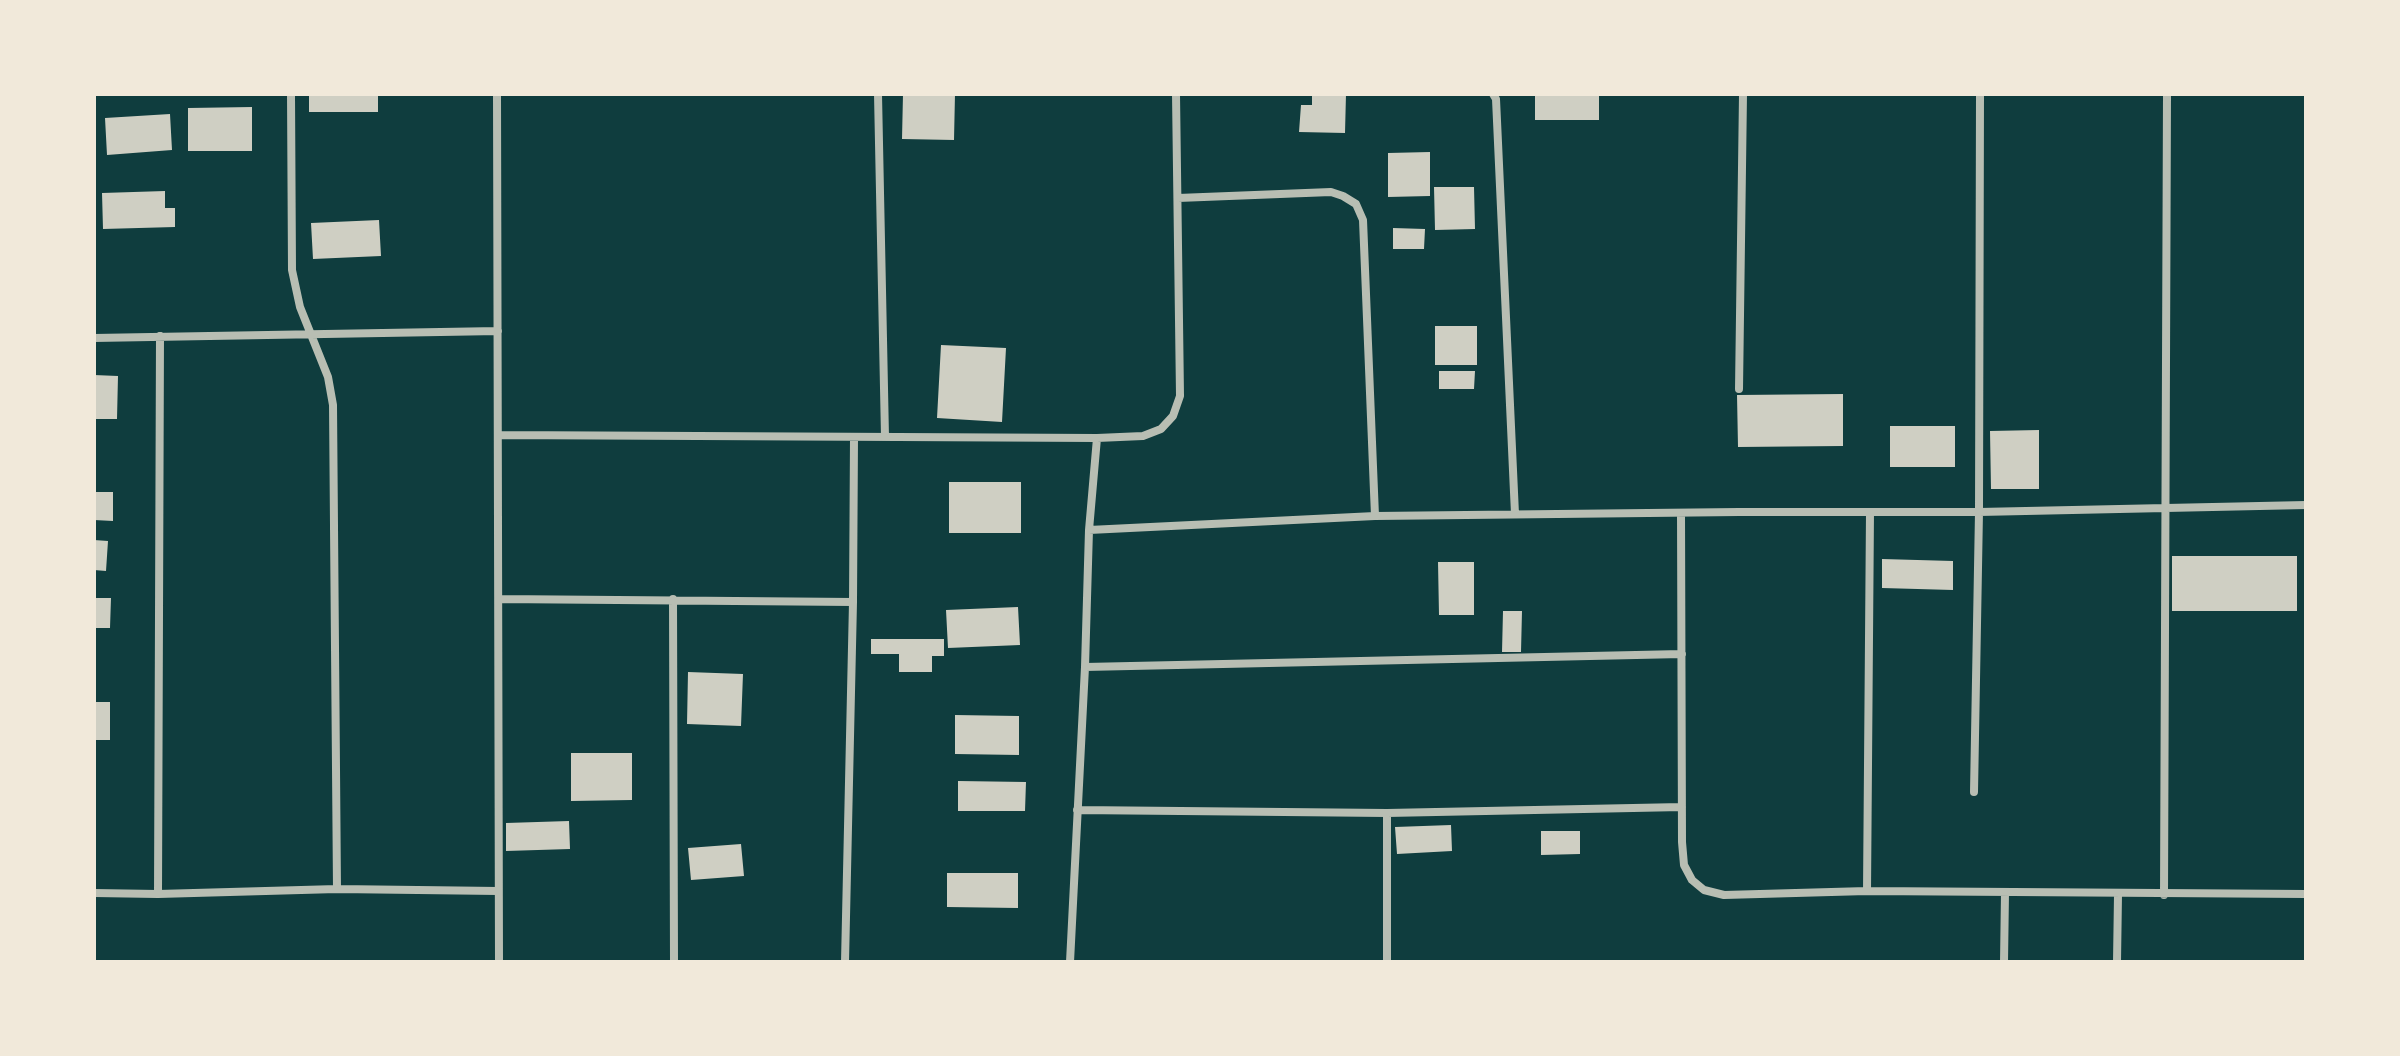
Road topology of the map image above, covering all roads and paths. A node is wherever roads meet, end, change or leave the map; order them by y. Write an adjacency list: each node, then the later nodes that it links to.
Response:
1 (291, 94): 11 (street)
2 (497, 94): 10 (street)
3 (878, 94): 16 (street)
4 (1176, 94): 9 (street)
5 (1493, 94): 24 (street)
6 (1743, 94): 14 (street)
7 (1980, 94): 22 (street)
8 (2167, 94): 20 (street)
9 (1178, 198): 18 (street); 25 (street)
10 (498, 331): 11 (street); 15 (street)
11 (309, 335): 12 (street); 36 (street)
12 (160, 336): 13 (street); 41 (street)
13 (94, 338)
14 (1739, 389)
15 (498, 435): 17 (street); 27 (street)
16 (885, 437): 17 (street); 18 (street)
17 (854, 438): 29 (street)
18 (1097, 438): 26 (street)
19 (2306, 505): 20 (street)
20 (2166, 509): 22 (street); 44 (street)
21 (1870, 512): 22 (street); 23 (street); 38 (street)
22 (1979, 512): 32 (street)
23 (1681, 513): 24 (street); 30 (street)
24 (1515, 514): 25 (street)
25 (1375, 516): 26 (street)
26 (1089, 530): 31 (street)
27 (499, 599): 28 (street); 37 (street)
28 (673, 599): 29 (street); 46 (street)
29 (853, 602): 47 (street)
30 (1682, 654): 31 (street); 33 (street)
31 (1085, 667): 34 (street)
32 (1974, 792)
33 (1682, 807): 35 (street); 38 (street)
34 (1077, 810): 35 (street); 48 (street)
35 (1387, 813): 49 (street)
36 (337, 889): 37 (street); 41 (street)
37 (498, 891): 45 (street)
38 (1867, 891): 40 (street)
39 (94, 893): 41 (street)
40 (2005, 893): 43 (street); 50 (street)
41 (158, 894)
42 (2306, 894): 44 (street)
43 (2118, 895): 44 (street); 51 (street)
44 (2164, 895)
45 (499, 962)
46 (674, 962)
47 (845, 962)
48 (1070, 962)
49 (1387, 962)
50 (2004, 962)
51 (2117, 962)

